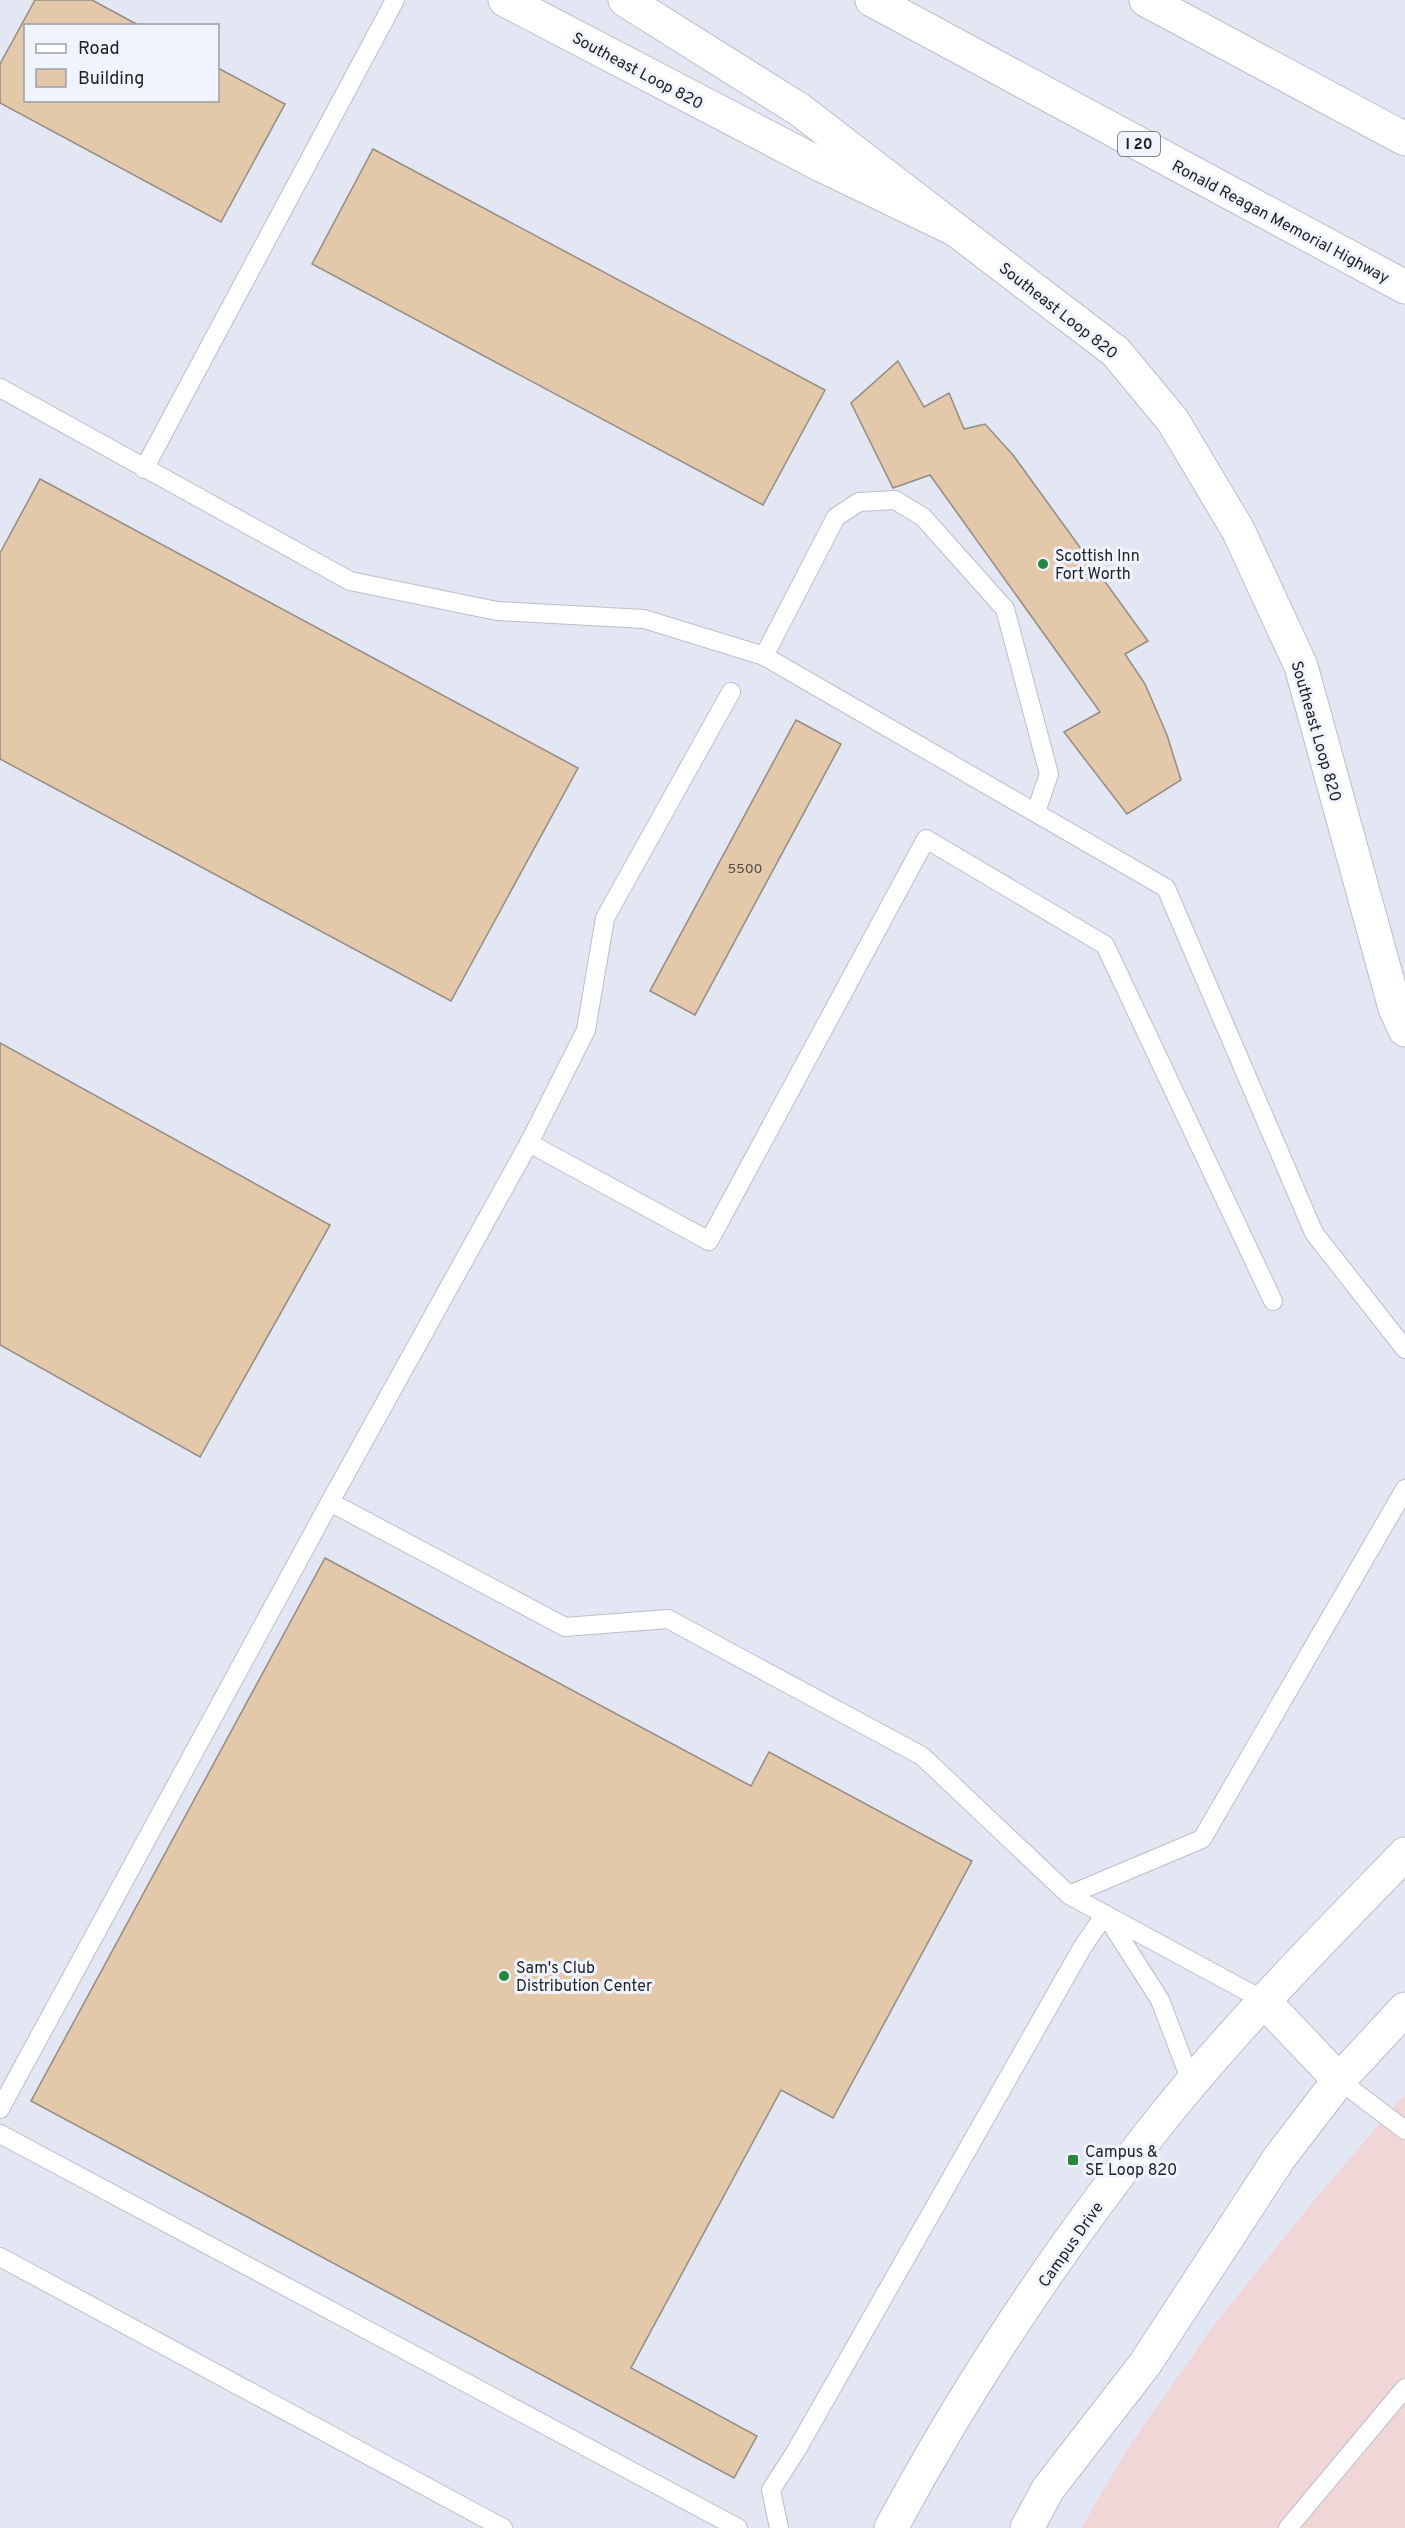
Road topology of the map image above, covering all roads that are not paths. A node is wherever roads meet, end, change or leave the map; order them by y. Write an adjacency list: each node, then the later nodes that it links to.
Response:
1 (395, 0): 10 (lane)
2 (506, 0): 7 (main road, Southeast Loop 820)
3 (625, 0): 7 (main road)
4 (872, 0): 8 (main road, Ronald Reagan Memorial Highway / I 20)
5 (1146, 0): 6 (main road)
6 (1405, 139)
7 (956, 231): 14 (main road, Southeast Loop 820)
8 (1405, 287)
9 (0, 388): 10 (lane)
10 (144, 469): 11 (lane)
11 (764, 656): 13 (lane); 13 (lane)
12 (731, 692): 15 (lane)
13 (1036, 812): 17 (lane)
14 (1405, 1030)
15 (529, 1143): 16 (lane); 19 (lane)
16 (1273, 1301)
17 (1405, 1349)
18 (1405, 1489): 21 (lane)
19 (330, 1502): 21 (lane); 27 (lane)
20 (1405, 1854): 23 (main road, Campus Drive)
21 (1069, 1895): 22 (lane)
22 (1105, 1914): 23 (lane); 26 (lane); 34 (lane)
23 (1263, 2000): 25 (main road); 26 (main road, Campus Drive)
24 (1405, 2009): 25 (main road)
25 (1339, 2080): 28 (lane); 36 (main road)
26 (1192, 2084): 35 (main road, Campus Drive)
27 (0, 2109)
28 (1405, 2130)
29 (0, 2134): 33 (lane)
30 (0, 2257): 32 (lane)
31 (1405, 2388): 37 (lane)
32 (503, 2528)
33 (738, 2528)
34 (779, 2528)
35 (891, 2528)
36 (1027, 2528)
37 (1288, 2528)

